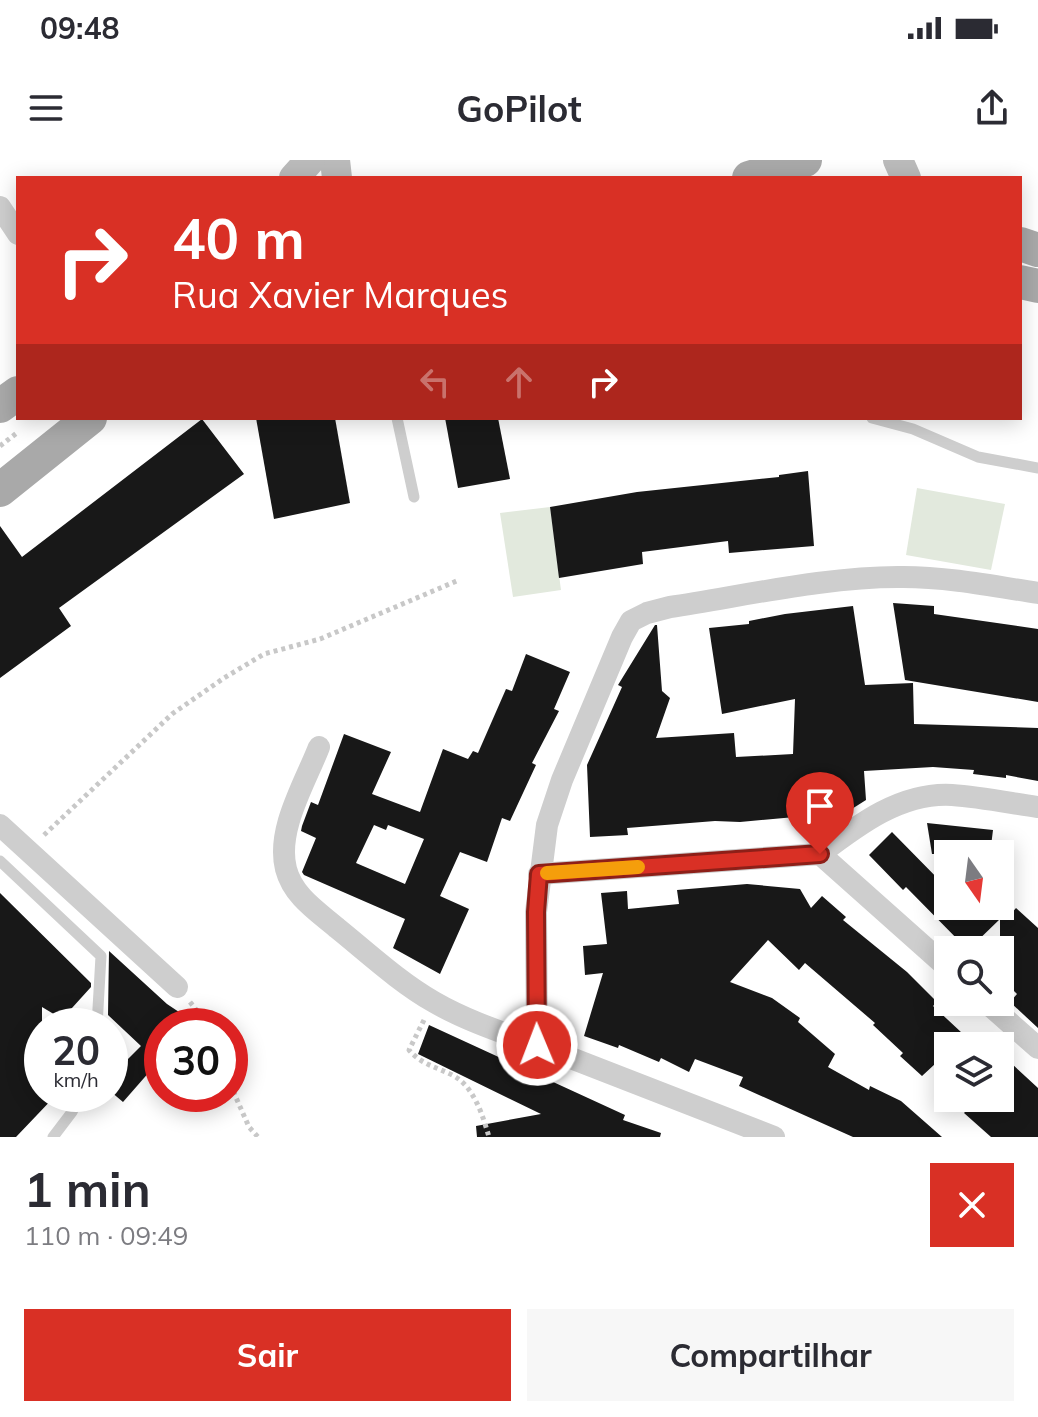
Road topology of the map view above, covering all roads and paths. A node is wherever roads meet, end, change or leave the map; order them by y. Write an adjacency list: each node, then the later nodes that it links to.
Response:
1 (310, 160): 3 (street)
2 (805, 160): 4 (main road)
3 (296, 176)
4 (755, 176)
5 (0, 207): 6 (street)
6 (16, 231)
7 (88, 420): 11 (main road)
8 (397, 420): 12 (lane)
9 (879, 420): 10 (lane)
10 (1038, 468)
11 (0, 490)
12 (414, 497)
13 (459, 580): 18 (path)
14 (1038, 593): 21 (street)
15 (319, 747): 24 (street)
16 (1038, 807): 19 (street)
17 (0, 825): 18 (street)
18 (29, 849): 23 (street)
19 (820, 854): 21 (street); 22 (street)
20 (0, 861): 25 (lane)
21 (539, 874): 27 (street)
22 (934, 956)
23 (177, 987)
24 (434, 1002): 27 (street); 33 (path)
25 (98, 1008)
26 (1002, 1016): 28 (street)
27 (537, 1045): 34 (street)
28 (1038, 1048)
29 (72, 1112): 31 (lane)
30 (242, 1112): 32 (path)
31 (53, 1137)
32 (258, 1137)
33 (489, 1137)
34 (774, 1137)

